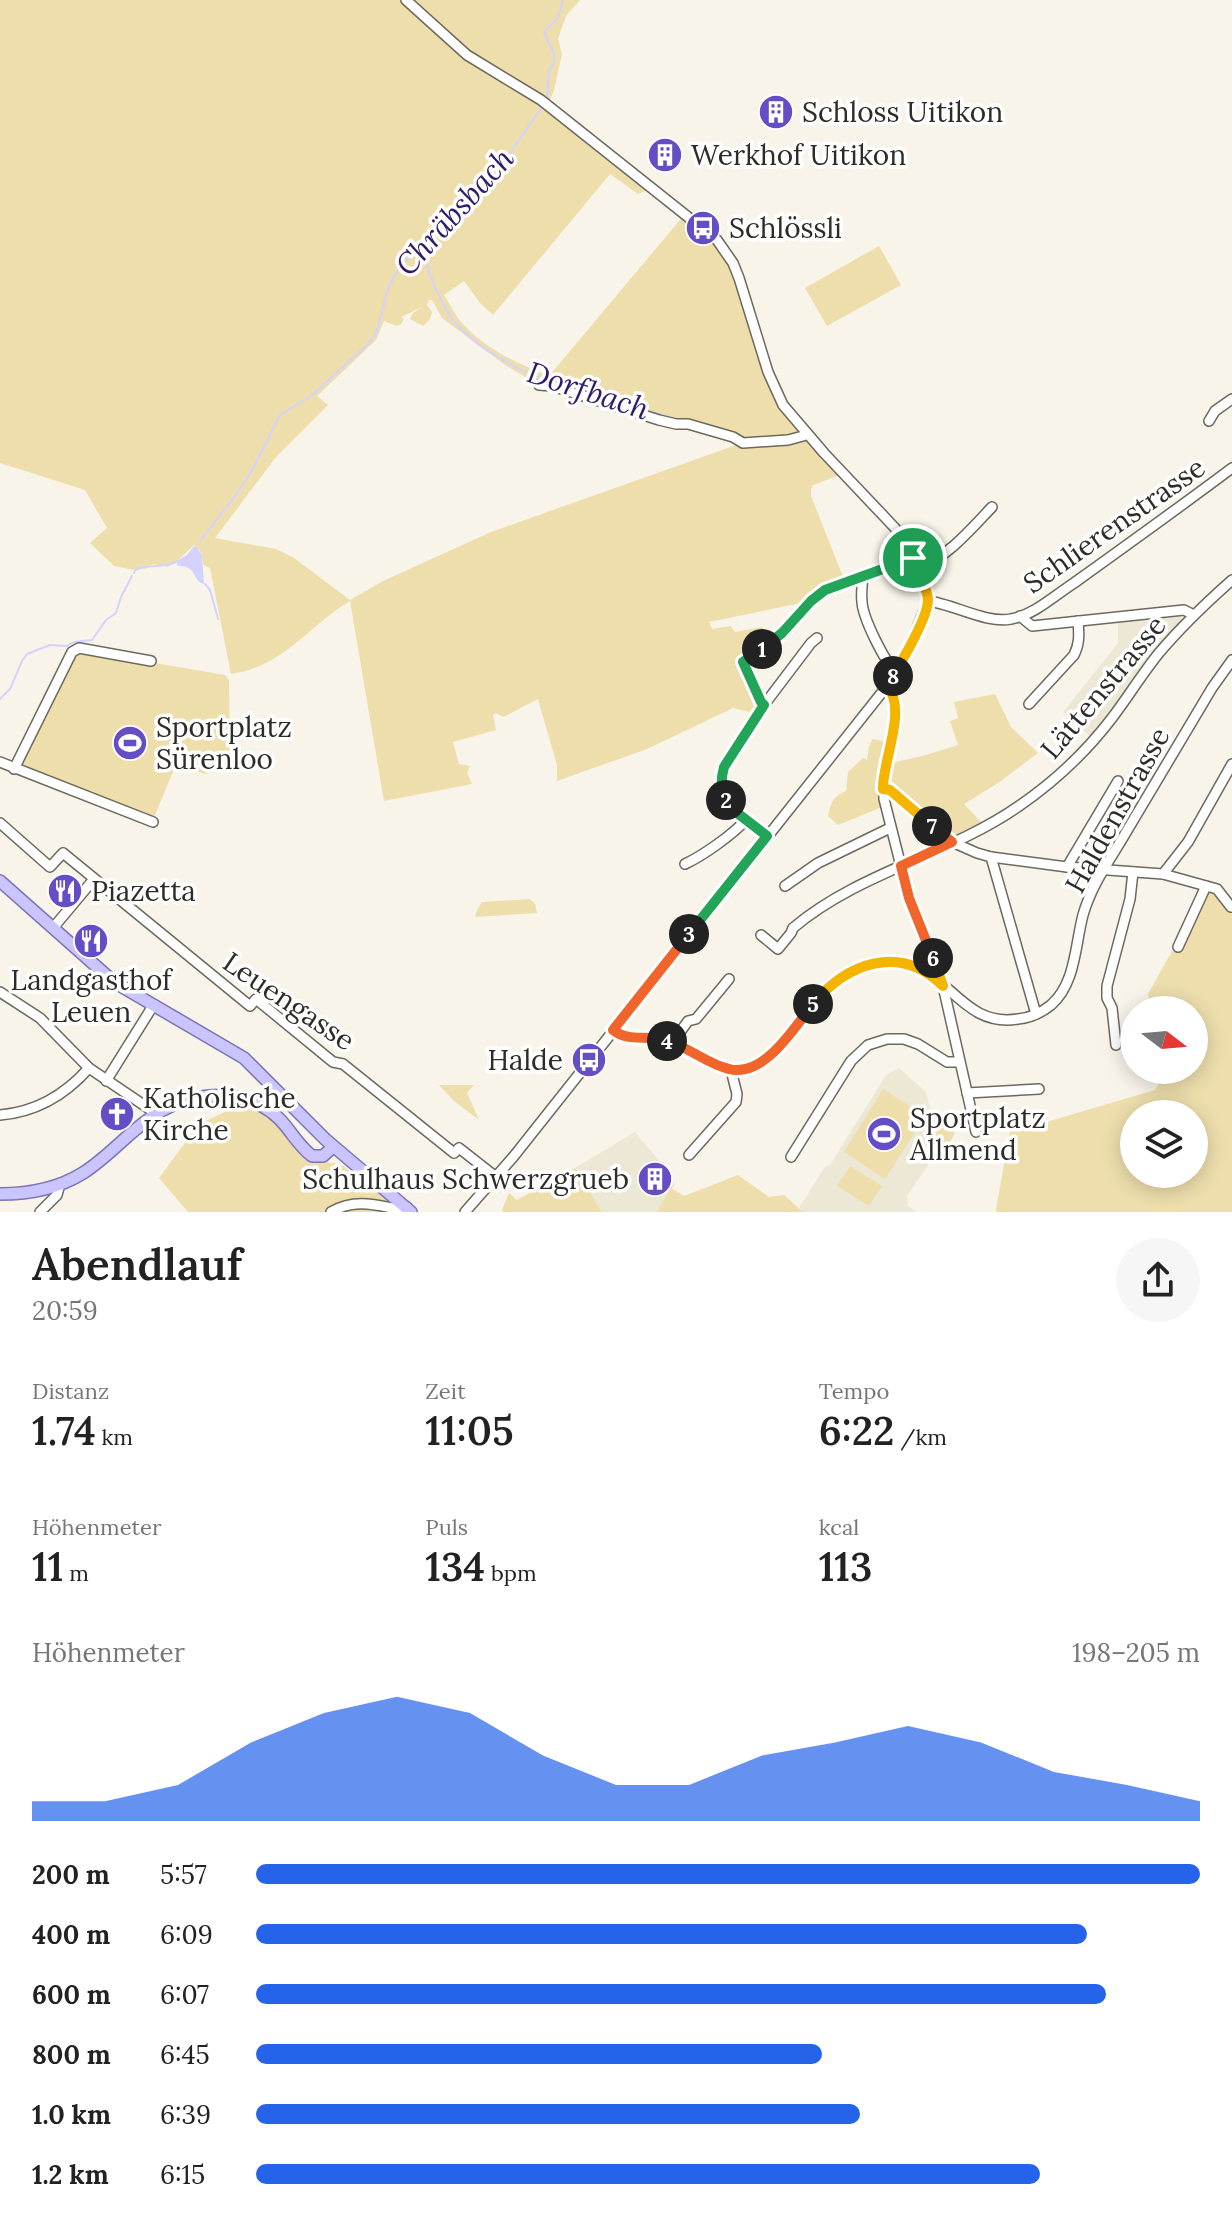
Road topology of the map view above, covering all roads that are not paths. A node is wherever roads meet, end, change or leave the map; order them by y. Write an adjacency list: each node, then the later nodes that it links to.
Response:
1 (406, 0): 5 (street)
2 (539, 385): 5 (street)
3 (1232, 399): 4 (street)
4 (1209, 421)
5 (806, 433): 8 (street)
6 (1232, 468): 14 (street, Schlierenstrasse)
7 (992, 507): 9 (street)
8 (913, 558): 9 (street); 10 (street)
9 (918, 568): 12 (street)
10 (863, 576): 19 (street); 22 (street)
11 (1232, 580): 13 (street, Lättenstrasse)
12 (928, 601): 14 (street, Schlierenstrasse); 19 (street)
13 (1194, 615): 15 (street); 33 (street, Lättenstrasse)
14 (1020, 616): 15 (street)
15 (1078, 621): 21 (street)
16 (817, 638): 22 (street)
17 (1232, 660): 38 (street, Haldenstrasse)
18 (151, 661): 25 (street)
19 (896, 672): 20 (street)
20 (887, 686): 27 (street); 32 (street)
21 (1029, 704)
22 (764, 705): 28 (street)
23 (0, 762): 25 (street)
24 (1232, 764): 40 (street)
25 (14, 769): 29 (street)
26 (1118, 781): 37 (street)
27 (883, 789): 31 (street); 33 (street)
28 (746, 820): 32 (street); 35 (street)
29 (153, 822)
30 (0, 823): 41 (street, Leuengasse)
31 (890, 828): 36 (street); 43 (street)
32 (767, 836): 54 (street)
33 (952, 842): 34 (street); 36 (street, Lättenstrasse)
34 (991, 857): 37 (street); 53 (street)
35 (685, 864)
36 (901, 866): 47 (street, Lättenstrasse); 50 (street)
37 (1067, 867): 38 (street)
38 (1103, 870): 39 (street); 53 (street, Haldenstrasse)
39 (1133, 872): 40 (street); 56 (street)
40 (1163, 874): 44 (street)
41 (94, 879): 46 (street); 69 (street, Leuengasse)
42 (0, 881): 46 (main road)
43 (785, 886)
44 (1206, 886): 45 (street); 48 (street)
45 (1231, 907)
46 (53, 928): 52 (main road)
47 (761, 935)
48 (1178, 947)
49 (729, 979): 55 (street)
50 (943, 986): 53 (street); 57 (street); 59 (street)
51 (0, 992): 58 (street)
52 (155, 1005): 60 (street); 66 (main road)
53 (1036, 1014)
54 (613, 1030): 55 (street); 69 (street)
55 (673, 1042): 59 (street)
56 (1116, 1045)
57 (959, 1062): 62 (street); 68 (street)
58 (89, 1068): 60 (street); 63 (street)
59 (731, 1070): 67 (street)
60 (106, 1081): 64 (street)
61 (1039, 1089): 62 (street)
62 (967, 1093): 65 (street)
63 (0, 1115)
64 (154, 1115): 66 (main road); 70 (main road)
65 (976, 1132)
66 (333, 1147): 72 (main road)
67 (689, 1155)
68 (791, 1157)
69 (496, 1177): 75 (street)
70 (60, 1184): 71 (main road); 73 (street)
71 (0, 1194)
72 (409, 1210): 74 (street)
73 (40, 1212)
74 (331, 1212)
75 (465, 1212)

